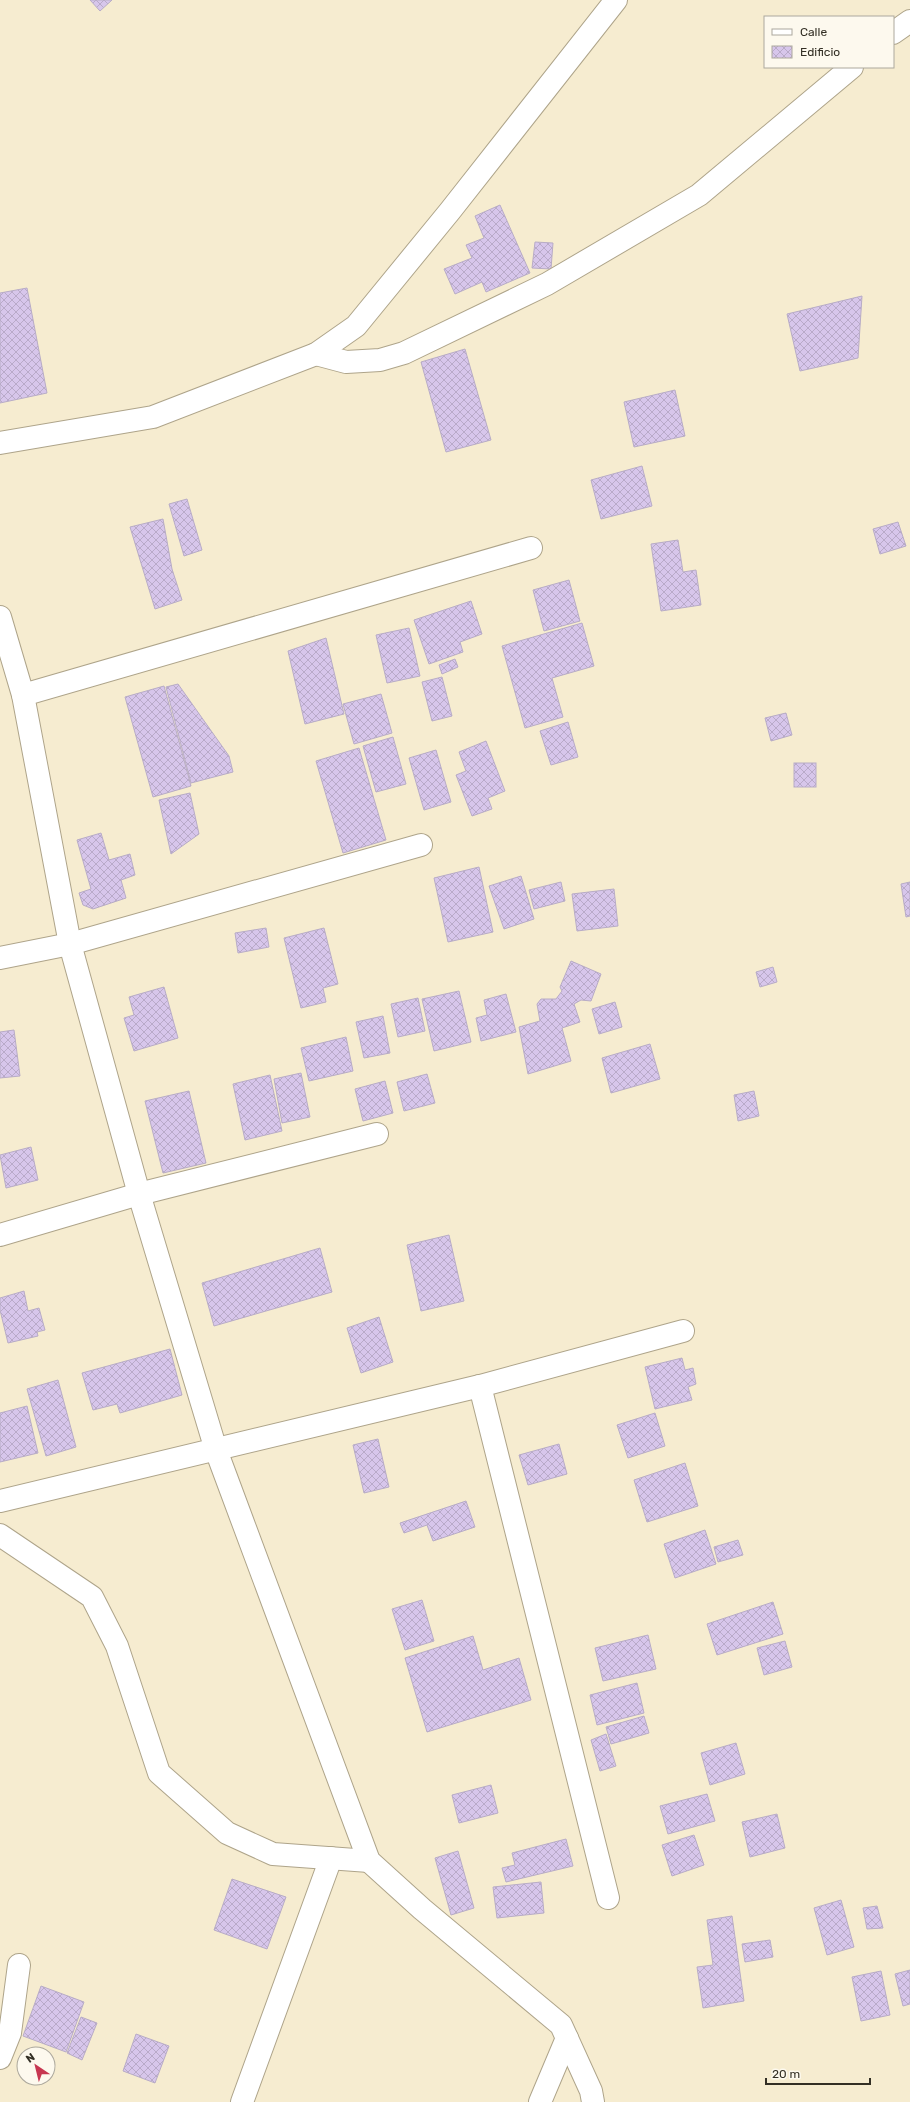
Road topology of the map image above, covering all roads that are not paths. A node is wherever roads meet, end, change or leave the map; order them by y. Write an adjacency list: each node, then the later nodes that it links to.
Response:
1 (616, 0): 5 (street)
2 (910, 21): 3 (street)
3 (894, 32)
4 (851, 68): 5 (street)
5 (316, 354): 6 (street)
6 (0, 443)
7 (531, 548): 9 (street)
8 (0, 618): 9 (street)
9 (23, 695): 11 (street)
10 (421, 845): 11 (street)
11 (70, 944): 12 (street); 14 (street)
12 (0, 958)
13 (377, 1134): 14 (street)
14 (139, 1194): 15 (street); 18 (street)
15 (0, 1235)
16 (683, 1331): 17 (street)
17 (480, 1386): 18 (street); 23 (street)
18 (216, 1450): 19 (street); 22 (street)
19 (0, 1501)
20 (0, 1536): 21 (street)
21 (331, 1858): 22 (street); 27 (street)
22 (369, 1861): 25 (street)
23 (608, 1898)
24 (19, 1966): 26 (street)
25 (567, 2038): 28 (street); 29 (street)
26 (0, 2058)
27 (242, 2102)
28 (540, 2102)
29 (593, 2102)

